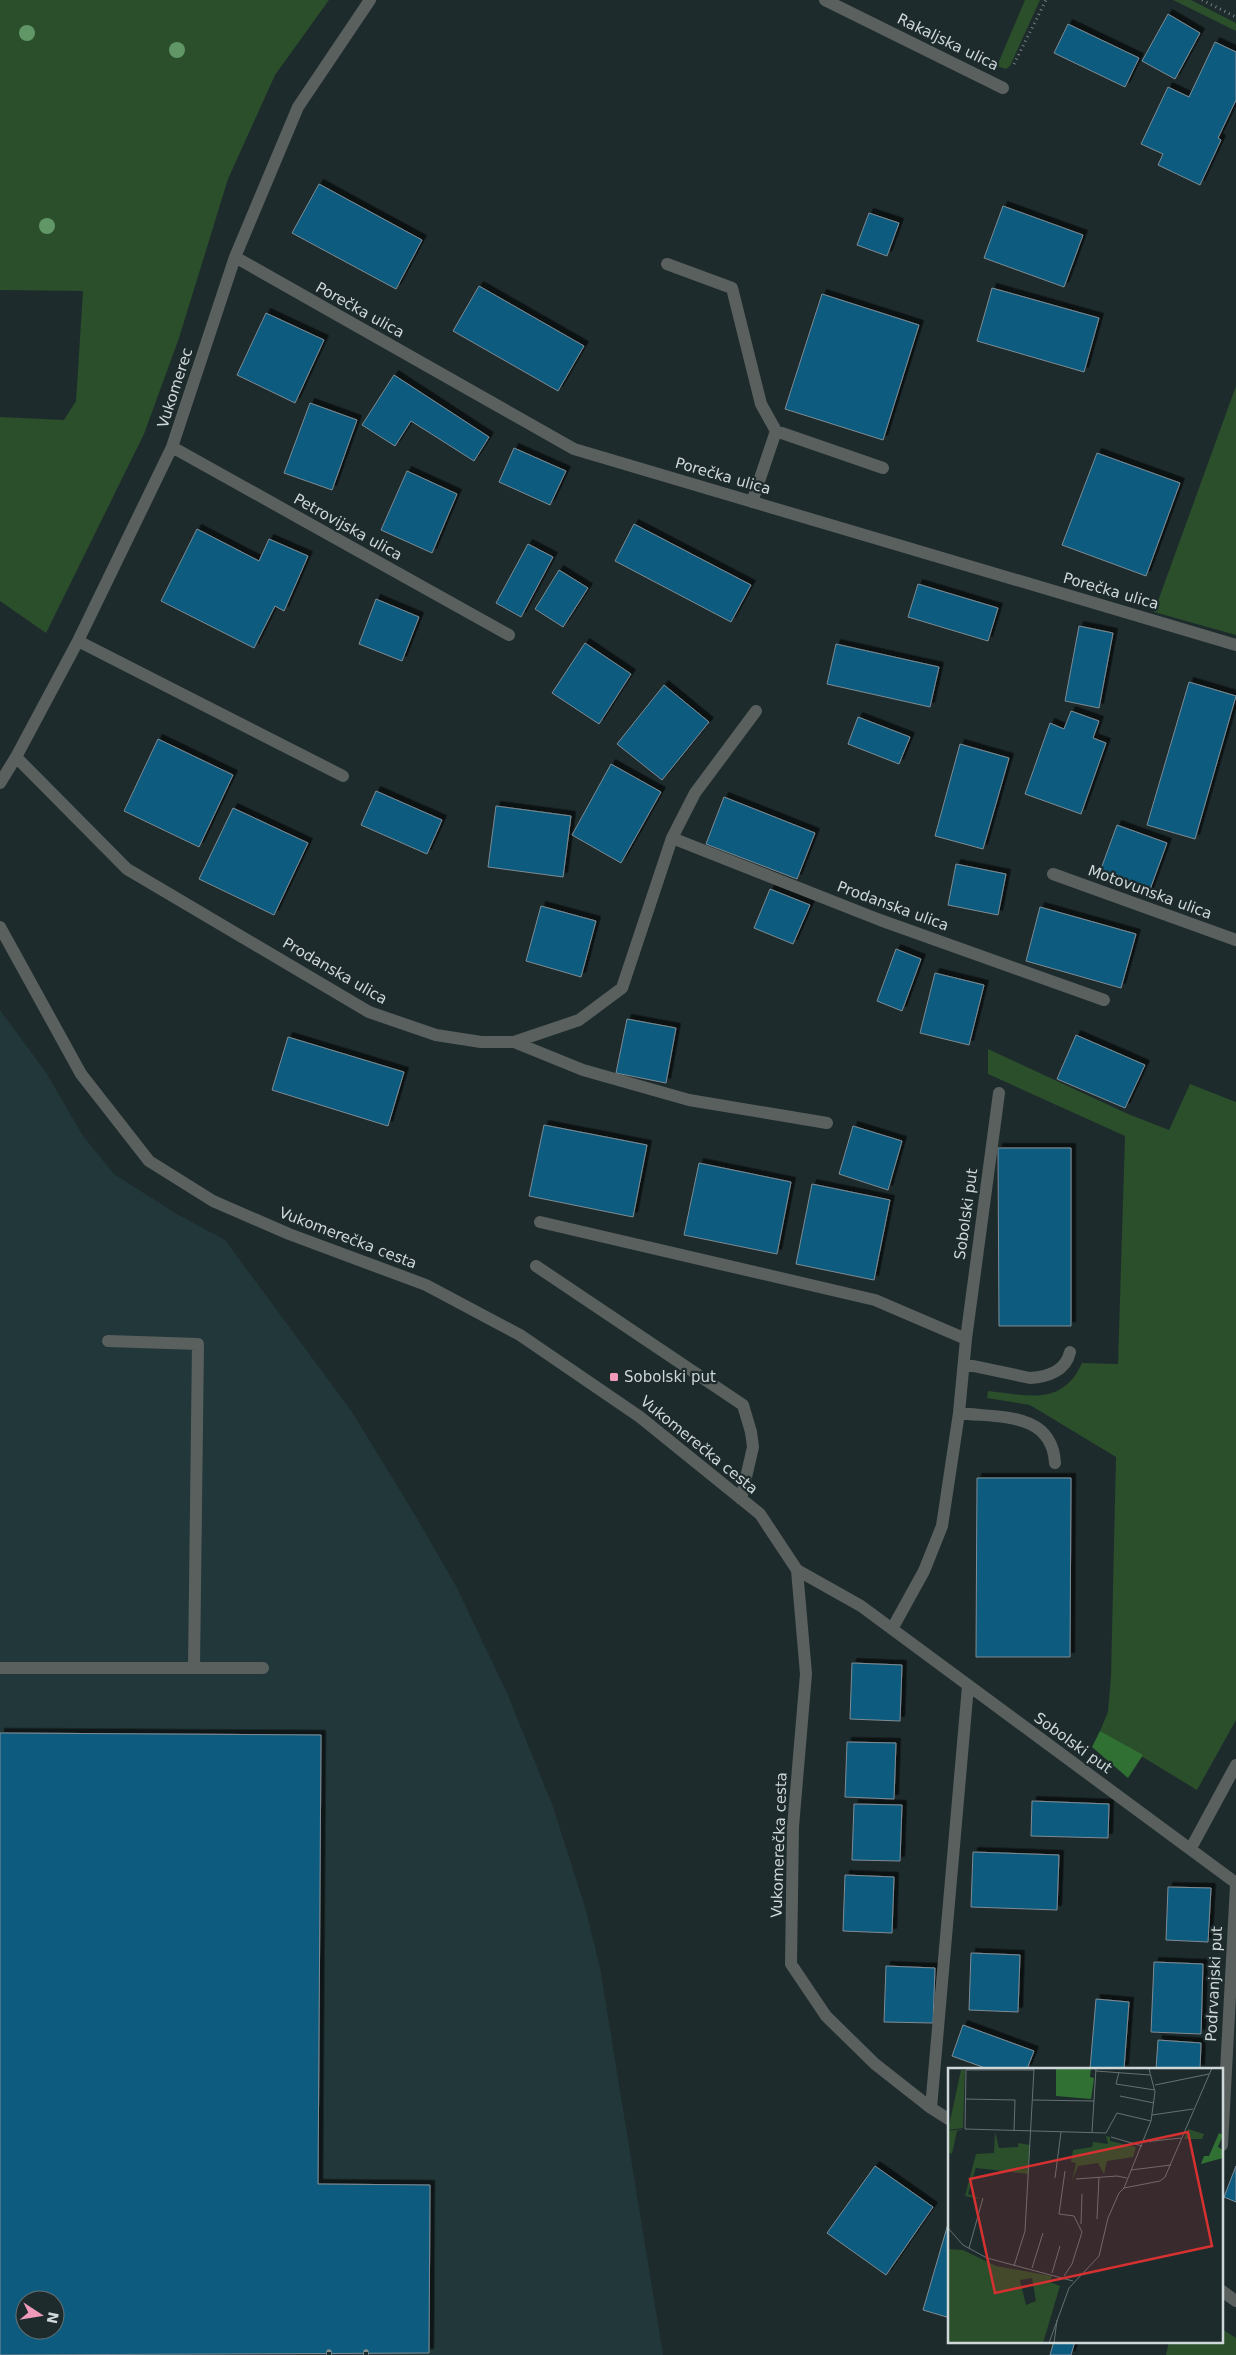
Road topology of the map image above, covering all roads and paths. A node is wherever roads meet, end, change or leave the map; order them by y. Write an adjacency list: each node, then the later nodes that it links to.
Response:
1 (370, 0): 7 (street, Vukomerec)
2 (825, 0): 6 (street, Rakaljska ulica)
3 (1046, 0): 6 (path)
4 (1202, 0): 5 (path)
5 (1236, 17)
6 (1003, 88)
7 (235, 257): 10 (street, Vukomerec); 12 (street, Porečka ulica)
8 (667, 264): 9 (street)
9 (776, 431): 11 (street); 12 (street)
10 (172, 447): 13 (street, Petrovijska ulica); 14 (street, Vukomerec)
11 (883, 468)
12 (752, 502): 15 (street, Porečka ulica)
13 (509, 635)
14 (78, 641): 17 (street, Vukomerec); 18 (street)
15 (1236, 644)
16 (756, 711): 20 (street, Prodanska ulica)
17 (16, 757): 19 (street, Vukomerec); 25 (street, Prodanska ulica)
18 (343, 776)
19 (0, 783)
20 (672, 838): 24 (street, Prodanska ulica); 25 (street, Prodanska ulica)
21 (1053, 874): 23 (street, Motovunska ulica)
22 (0, 927): 36 (street, Vukomerečka cesta)
23 (1236, 940)
24 (1104, 1000)
25 (514, 1042): 27 (street)
26 (999, 1093): 30 (street, Sobolski put)
27 (827, 1123)
28 (540, 1222): 30 (street)
29 (536, 1266): 36 (street)
30 (966, 1339): 33 (street, Sobolski put)
31 (108, 1341): 40 (street)
32 (1070, 1352): 33 (street)
33 (964, 1364): 34 (street, Sobolski put)
34 (959, 1414): 35 (street); 38 (street, Sobolski put)
35 (1054, 1463)
36 (741, 1499): 37 (street, Vukomerečka cesta)
37 (798, 1570): 38 (street, Sobolski put); 46 (street, Vukomerečka cesta)
38 (892, 1629): 42 (street, Sobolski put)
39 (0, 1668): 40 (street)
40 (194, 1668): 41 (street)
41 (263, 1668)
42 (968, 1686): 44 (street, Sobolski put); 46 (street)
43 (1236, 1765): 44 (street)
44 (1191, 1848): 45 (street, Sobolski put)
45 (1236, 1884): 47 (street, Podrvanjski put)
46 (931, 2108): 48 (street, Vukomerečka cesta)
47 (1224, 2108)
48 (948, 2119)
49 (1224, 2292): 50 (street)
50 (1236, 2301)

